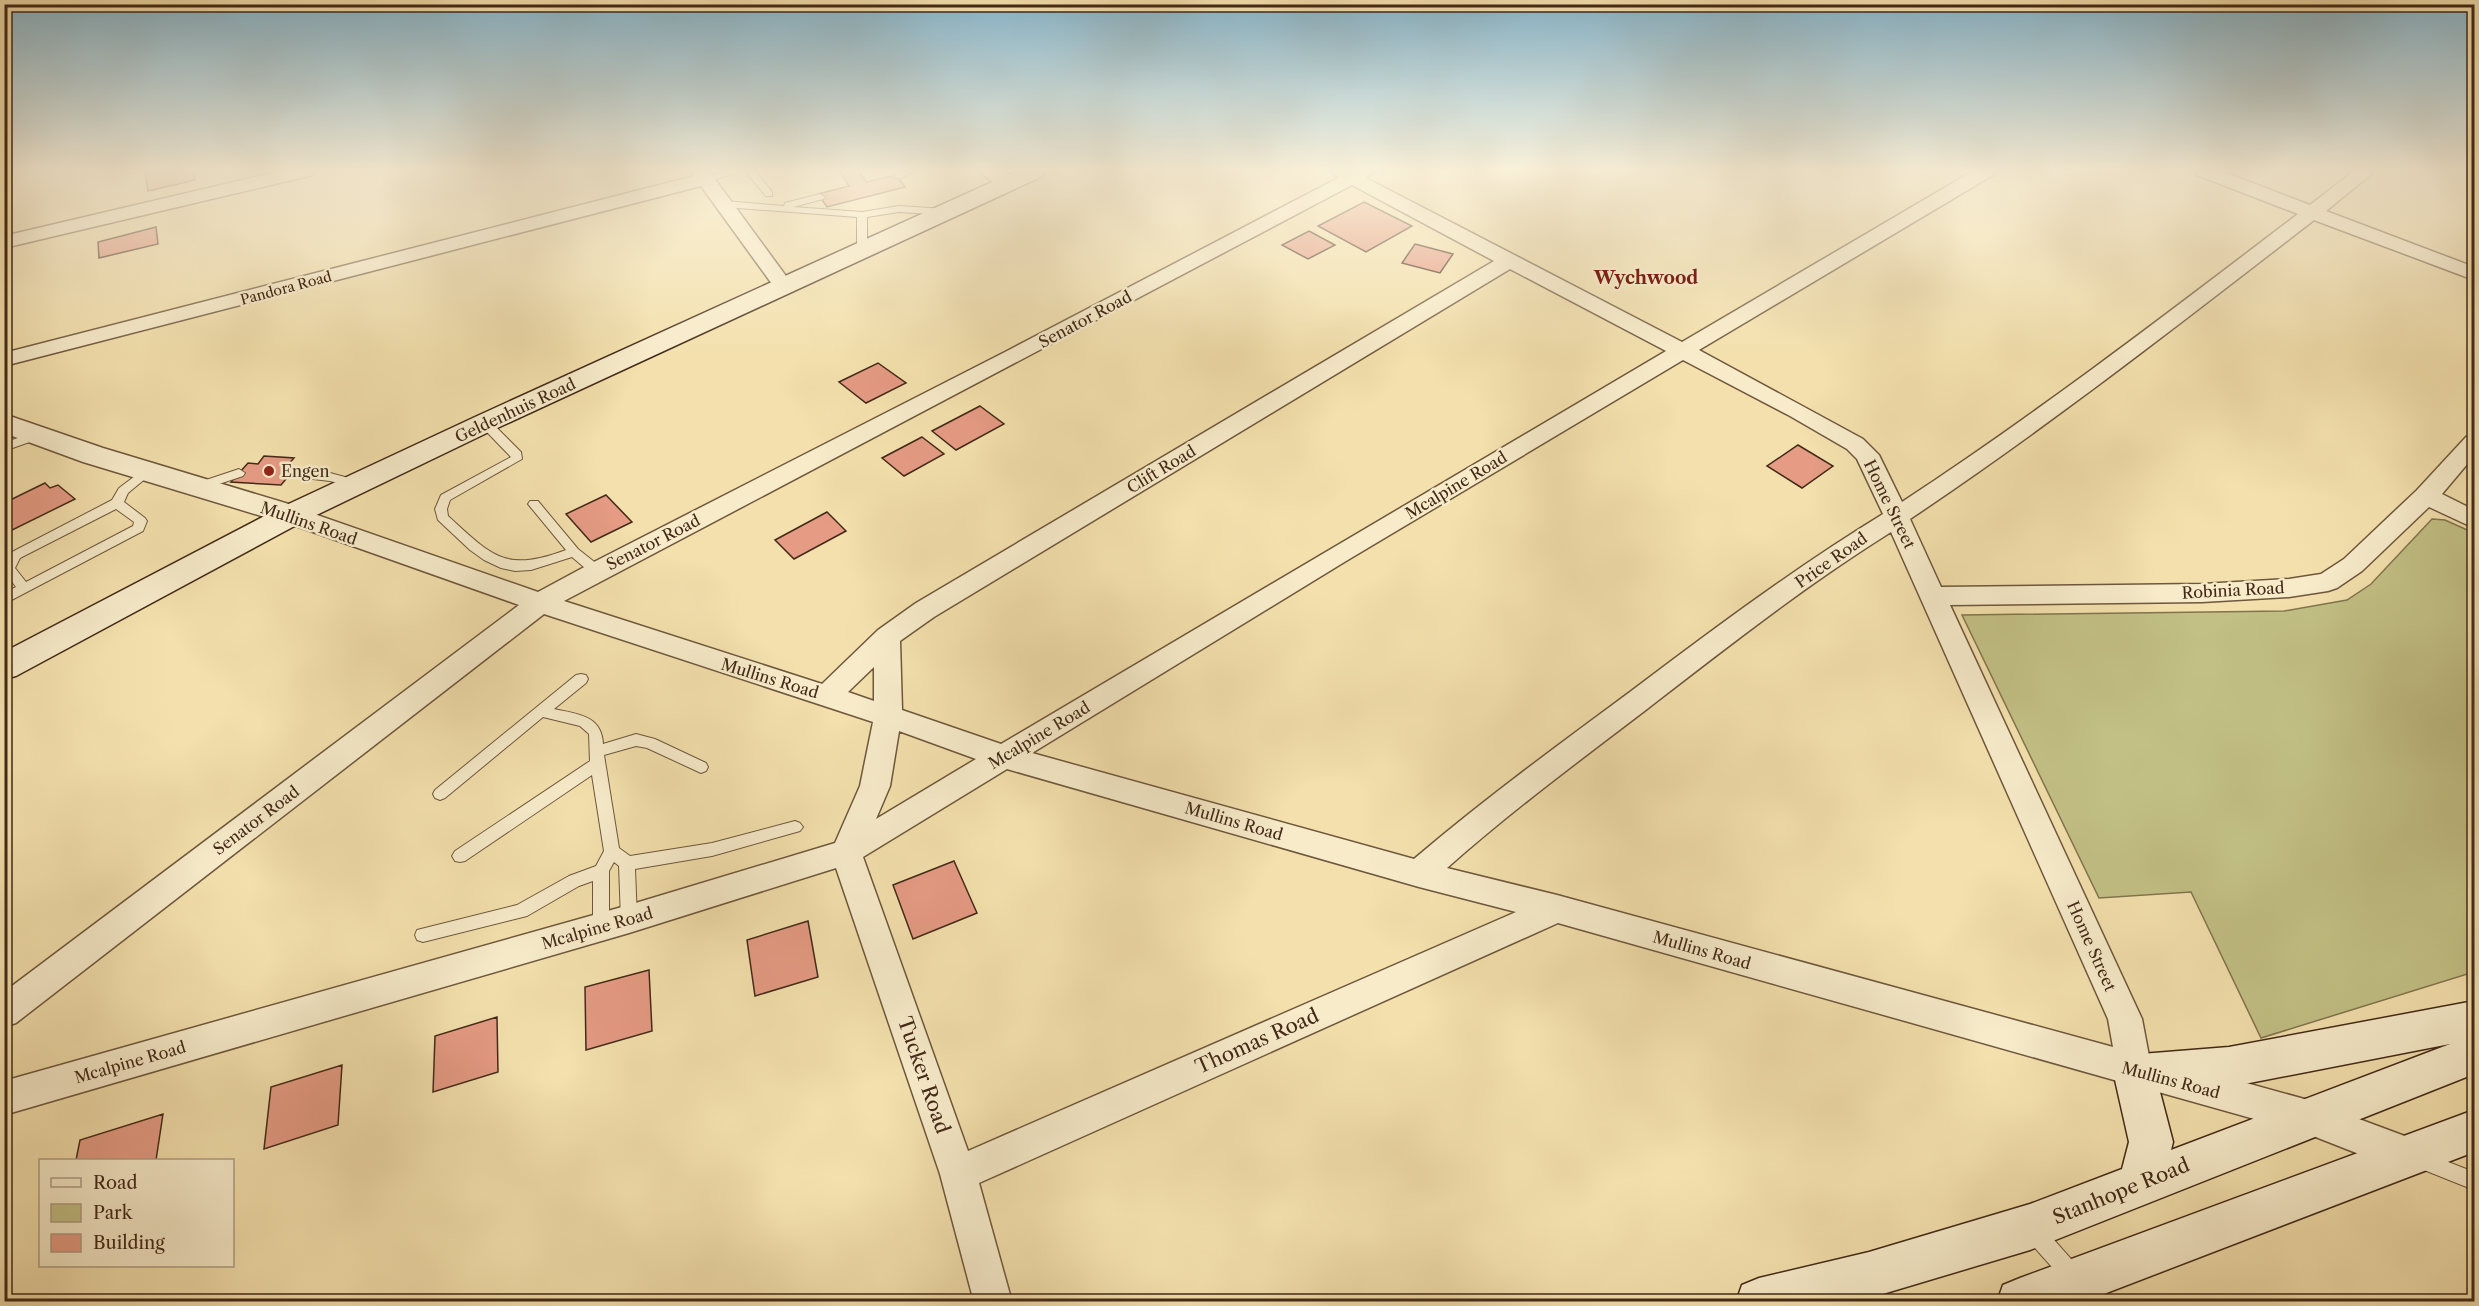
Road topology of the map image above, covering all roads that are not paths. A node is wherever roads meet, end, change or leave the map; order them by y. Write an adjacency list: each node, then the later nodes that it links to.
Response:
1 (46, 232): 11 (street)
2 (488, 232): 17 (street, Pandora Road)
3 (744, 232): 15 (street)
4 (862, 232): 12 (lane)
5 (903, 232): 12 (main road, Geldenhuis Road)
6 (1242, 232): 35 (street, Senator Road)
7 (1456, 232): 13 (street, Home Street)
8 (1884, 232): 16 (street, Mcalpine Road)
9 (2289, 232): 32 (street, Price Road)
10 (2364, 232): 14 (street)
11 (4, 242)
12 (862, 251): 15 (main road, Geldenhuis Road)
13 (1508, 261): 16 (street, Home Street); 40 (street, Clift Road)
14 (2475, 274)
15 (784, 287): 19 (main road, Geldenhuis Road)
16 (1684, 351): 32 (street, Home Street); 46 (street, Mcalpine Road)
17 (4, 360)
18 (4, 423): 20 (main road, Mullins Road)
19 (485, 423): 26 (main road, Geldenhuis Road); 34 (lane)
20 (37, 435): 22 (lane); 23 (main road, Mullins Road)
21 (2475, 442): 28 (street, Robinia Road)
22 (4, 447)
23 (147, 471): 27 (main road, Mullins Road); 29 (lane)
24 (239, 473): 27 (lane)
25 (291, 473): 26 (lane)
26 (357, 484): 31 (main road, Geldenhuis Road)
27 (198, 487): 31 (main road, Mullins Road)
28 (2426, 496): 33 (street); 37 (street, Robinia Road)
29 (117, 503): 36 (lane); 36 (lane)
30 (534, 504): 34 (lane)
31 (291, 515): 39 (street, Mullins Road); 41 (main road, Geldenhuis Road)
32 (1896, 518): 37 (street, Home Street); 56 (street, Price Road)
33 (2475, 520)
34 (574, 552): 35 (lane)
35 (597, 570): 39 (street, Senator Road)
36 (24, 589): 38 (lane)
37 (1934, 596): 64 (street, Home Street)
38 (4, 599)
39 (540, 603): 43 (street, Mullins Road); 61 (street, Senator Road)
40 (887, 637): 43 (street, Clift Road); 45 (street)
41 (4, 667)
42 (581, 679): 44 (lane)
43 (827, 696): 45 (street, Mullins Road)
44 (541, 711): 47 (lane); 49 (lane)
45 (888, 716): 46 (street, Mullins Road); 52 (street)
46 (1004, 757): 52 (street, Mcalpine Road); 56 (street, Mullins Road)
47 (597, 758): 48 (lane); 51 (lane); 53 (lane)
48 (701, 767)
49 (440, 794)
50 (795, 826): 54 (lane)
51 (612, 851): 54 (lane); 55 (lane)
52 (846, 852): 58 (street, Mcalpine Road); 69 (street, Tucker Road)
53 (460, 856)
54 (627, 863): 58 (lane)
55 (601, 871): 59 (lane); 60 (lane)
56 (1419, 874): 57 (street, Mullins Road)
57 (1557, 909): 64 (street, Mullins Road); 69 (street, Thomas Road)
58 (629, 919): 59 (street, Mcalpine Road)
59 (601, 927): 65 (street, Mcalpine Road)
60 (423, 935)
61 (4, 1012)
62 (2475, 1020): 64 (main road)
63 (2475, 1054): 66 (main road, Stanhope Road)
64 (2139, 1072): 66 (street, Mullins Road); 71 (main road)
65 (4, 1098)
66 (2308, 1118): 68 (street, Mullins Road); 71 (main road, Stanhope Road)
67 (2475, 1131): 68 (main road)
68 (2410, 1156): 70 (lane, Mullins Road); 73 (main road)
69 (958, 1174): 74 (street, Tucker Road)
70 (2475, 1181)
71 (2141, 1183): 72 (main road, Stanhope Road)
72 (2030, 1227): 73 (lane); 75 (main road, Stanhope Road)
73 (2086, 1291): 76 (main road)
74 (993, 1302)
75 (1759, 1302)
76 (2020, 1302)

